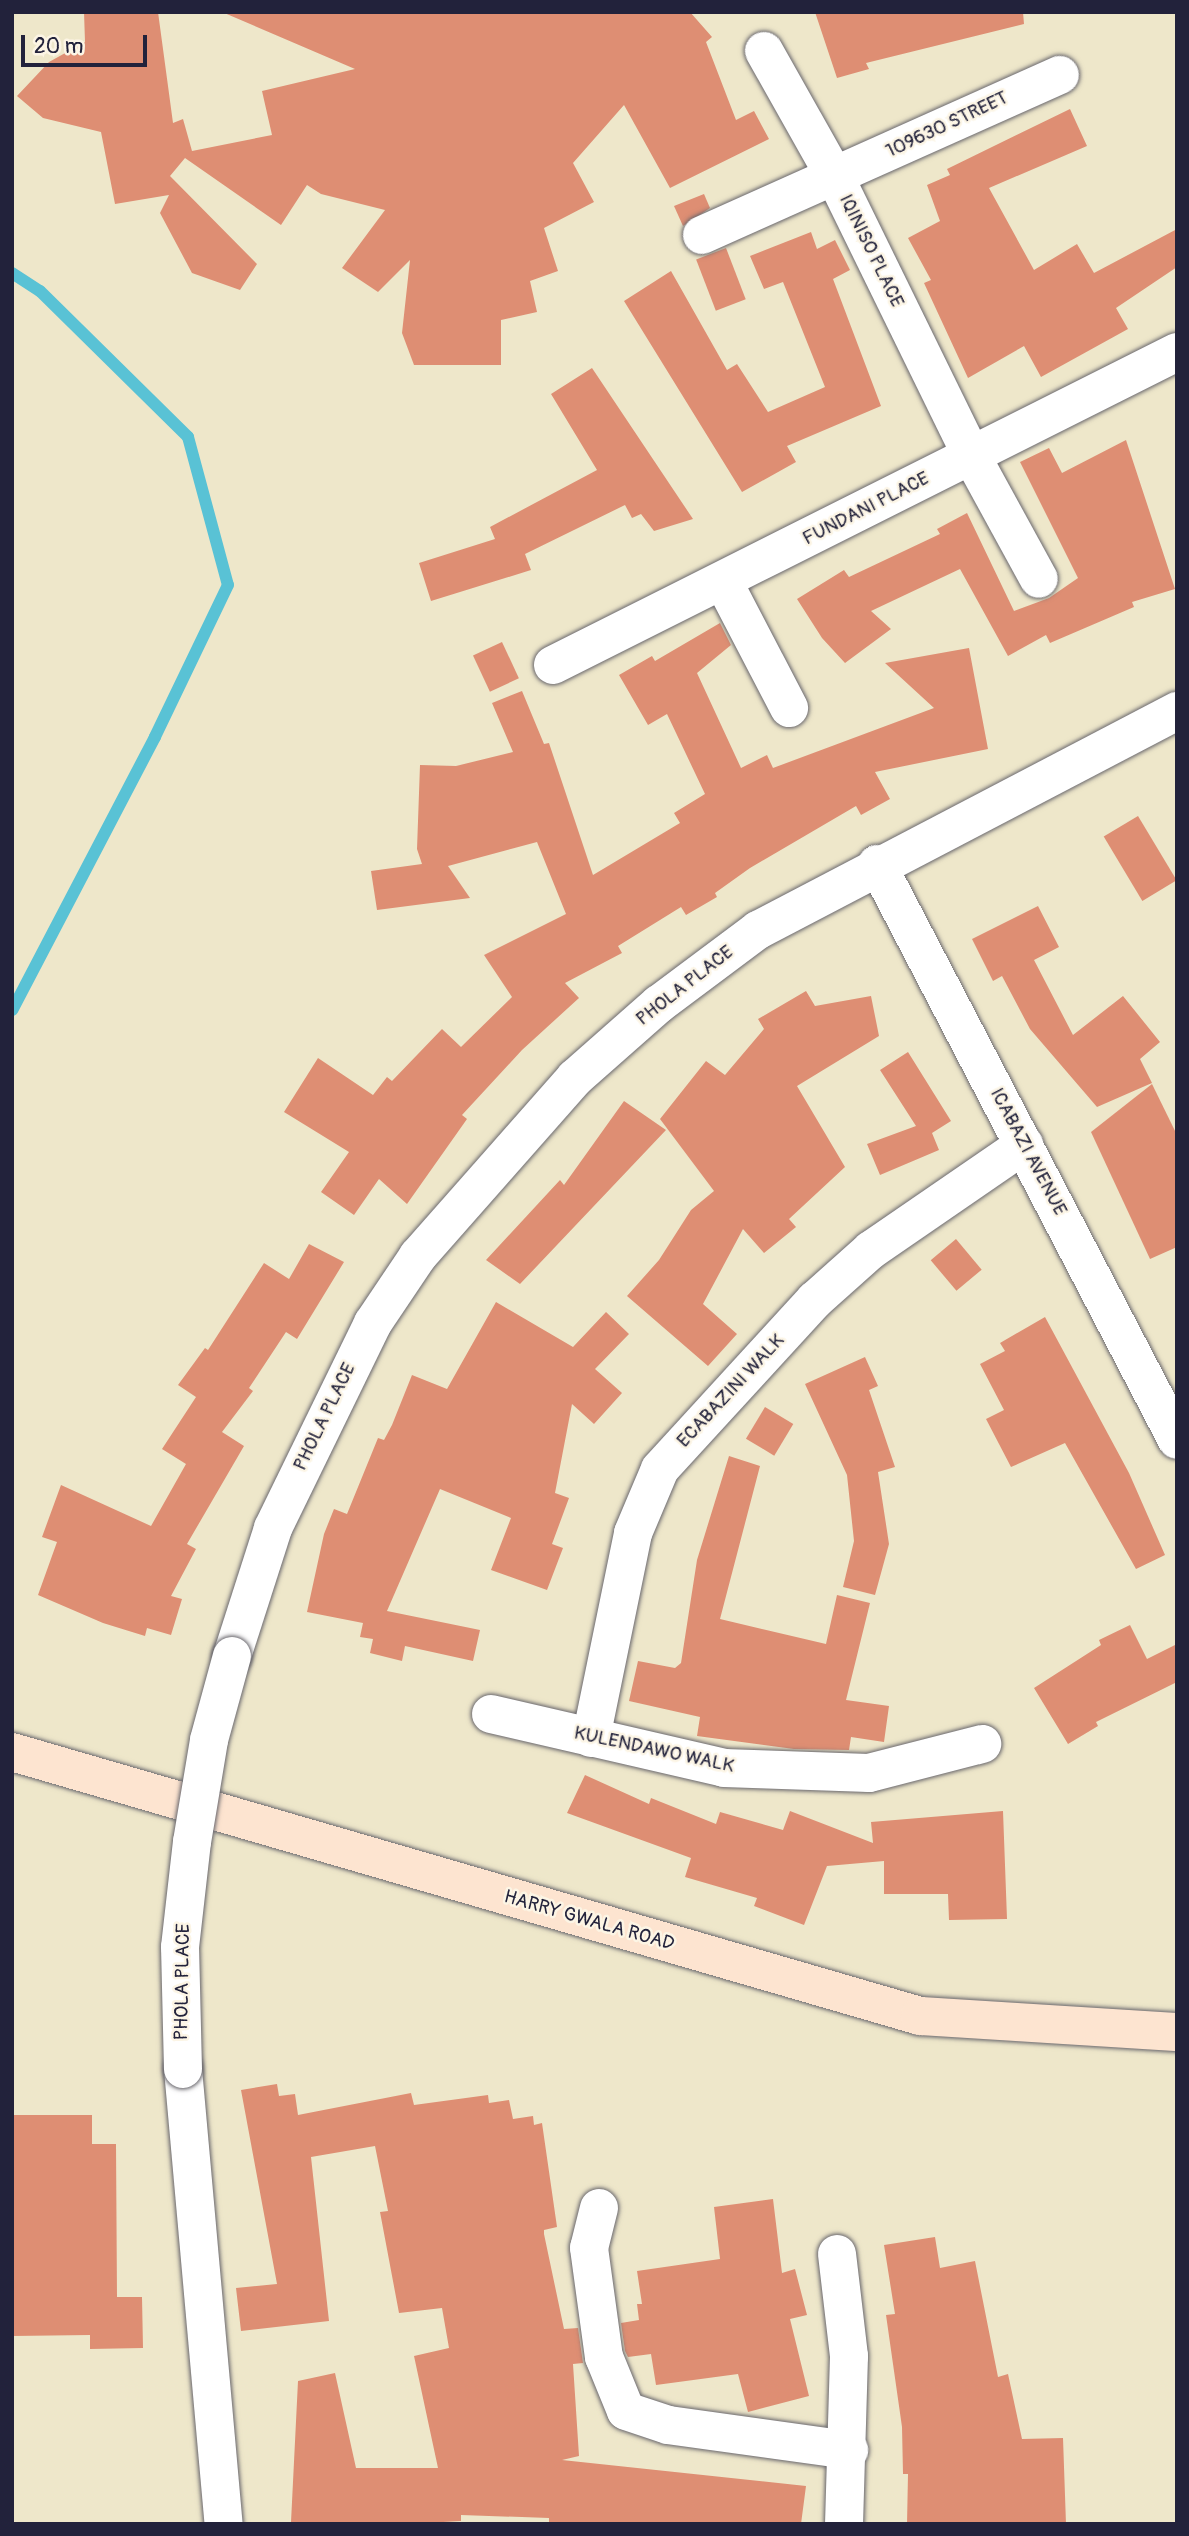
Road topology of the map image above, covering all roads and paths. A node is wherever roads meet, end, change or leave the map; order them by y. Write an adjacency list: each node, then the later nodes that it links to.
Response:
1 (764, 51): 3 (street, IQINISO PLACE)
2 (1060, 75): 3 (street, 109630 STREET)
3 (835, 177): 4 (street, 109630 STREET); 6 (street, IQINISO PLACE)
4 (702, 235)
5 (1177, 352): 6 (street, FUNDANI PLACE)
6 (971, 455): 7 (street, IQINISO PLACE); 8 (street, FUNDANI PLACE)
7 (1039, 579)
8 (724, 583): 9 (street, FUNDANI PLACE); 10 (street)
9 (554, 665)
10 (789, 708)
11 (1177, 711): 12 (street, PHOLA PLACE)
12 (877, 864): 13 (street, ICABAZI AVENUE); 23 (street, PHOLA PLACE, bridge)
13 (1024, 1145): 14 (street, ICABAZI AVENUE); 16 (street, ECABAZINI WALK)
14 (1176, 1433)
15 (491, 1714): 16 (street, KULENDAWO WALK)
16 (591, 1738): 17 (street, KULENDAWO WALK)
17 (982, 1744)
18 (12, 1752): 19 (main road, HARRY GWALA ROAD)
19 (1177, 2032)
20 (599, 2207): 22 (street)
21 (837, 2254): 22 (street)
22 (849, 2450): 24 (street)
23 (224, 2524)
24 (844, 2524)

